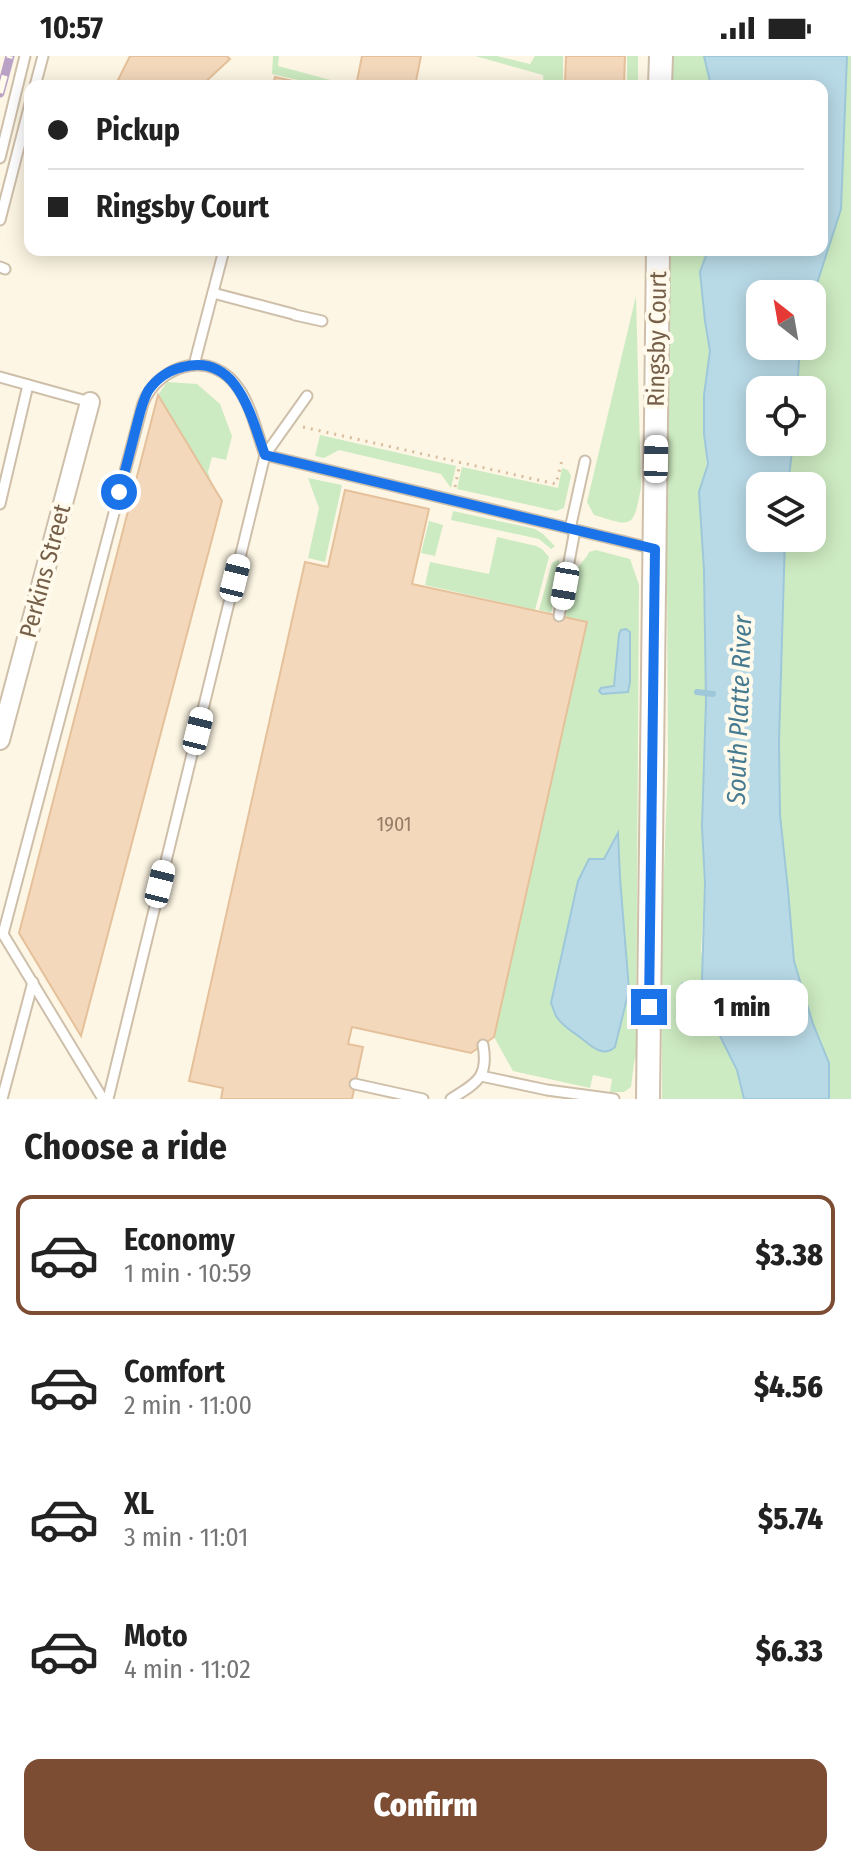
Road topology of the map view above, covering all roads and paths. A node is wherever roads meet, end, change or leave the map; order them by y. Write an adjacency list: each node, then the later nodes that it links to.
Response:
1 (25, 56): 7 (lane)
2 (43, 56): 4 (lane)
3 (661, 56): 5 (street)
4 (37, 80)
5 (660, 80)
6 (24, 127): 8 (lane)
7 (0, 158)
8 (0, 220)
9 (222, 256): 11 (lane)
10 (658, 256): 24 (street, Ringsby Court)
11 (213, 293): 12 (lane); 13 (lane)
12 (322, 321)
13 (194, 365): 19 (lane); 27 (lane)
14 (0, 377): 15 (lane)
15 (28, 385): 17 (lane); 22 (lane)
16 (307, 396): 18 (lane)
17 (90, 402): 26 (street, Perkins Street)
18 (287, 424): 19 (lane); 20 (path)
19 (265, 455): 23 (lane); 33 (lane)
20 (563, 456)
21 (585, 461): 23 (lane)
22 (0, 504)
23 (572, 529): 24 (lane); 25 (lane)
24 (655, 549): 37 (street, Ringsby Court)
25 (559, 616)
26 (0, 740)
27 (33, 982): 32 (lane); 33 (lane)
28 (483, 1045): 29 (lane)
29 (481, 1076): 31 (lane); 36 (lane)
30 (355, 1084): 34 (lane)
31 (465, 1094): 35 (lane)
32 (2, 1099)
33 (106, 1099)
34 (423, 1099)
35 (451, 1099)
36 (614, 1099)
37 (648, 1099)

